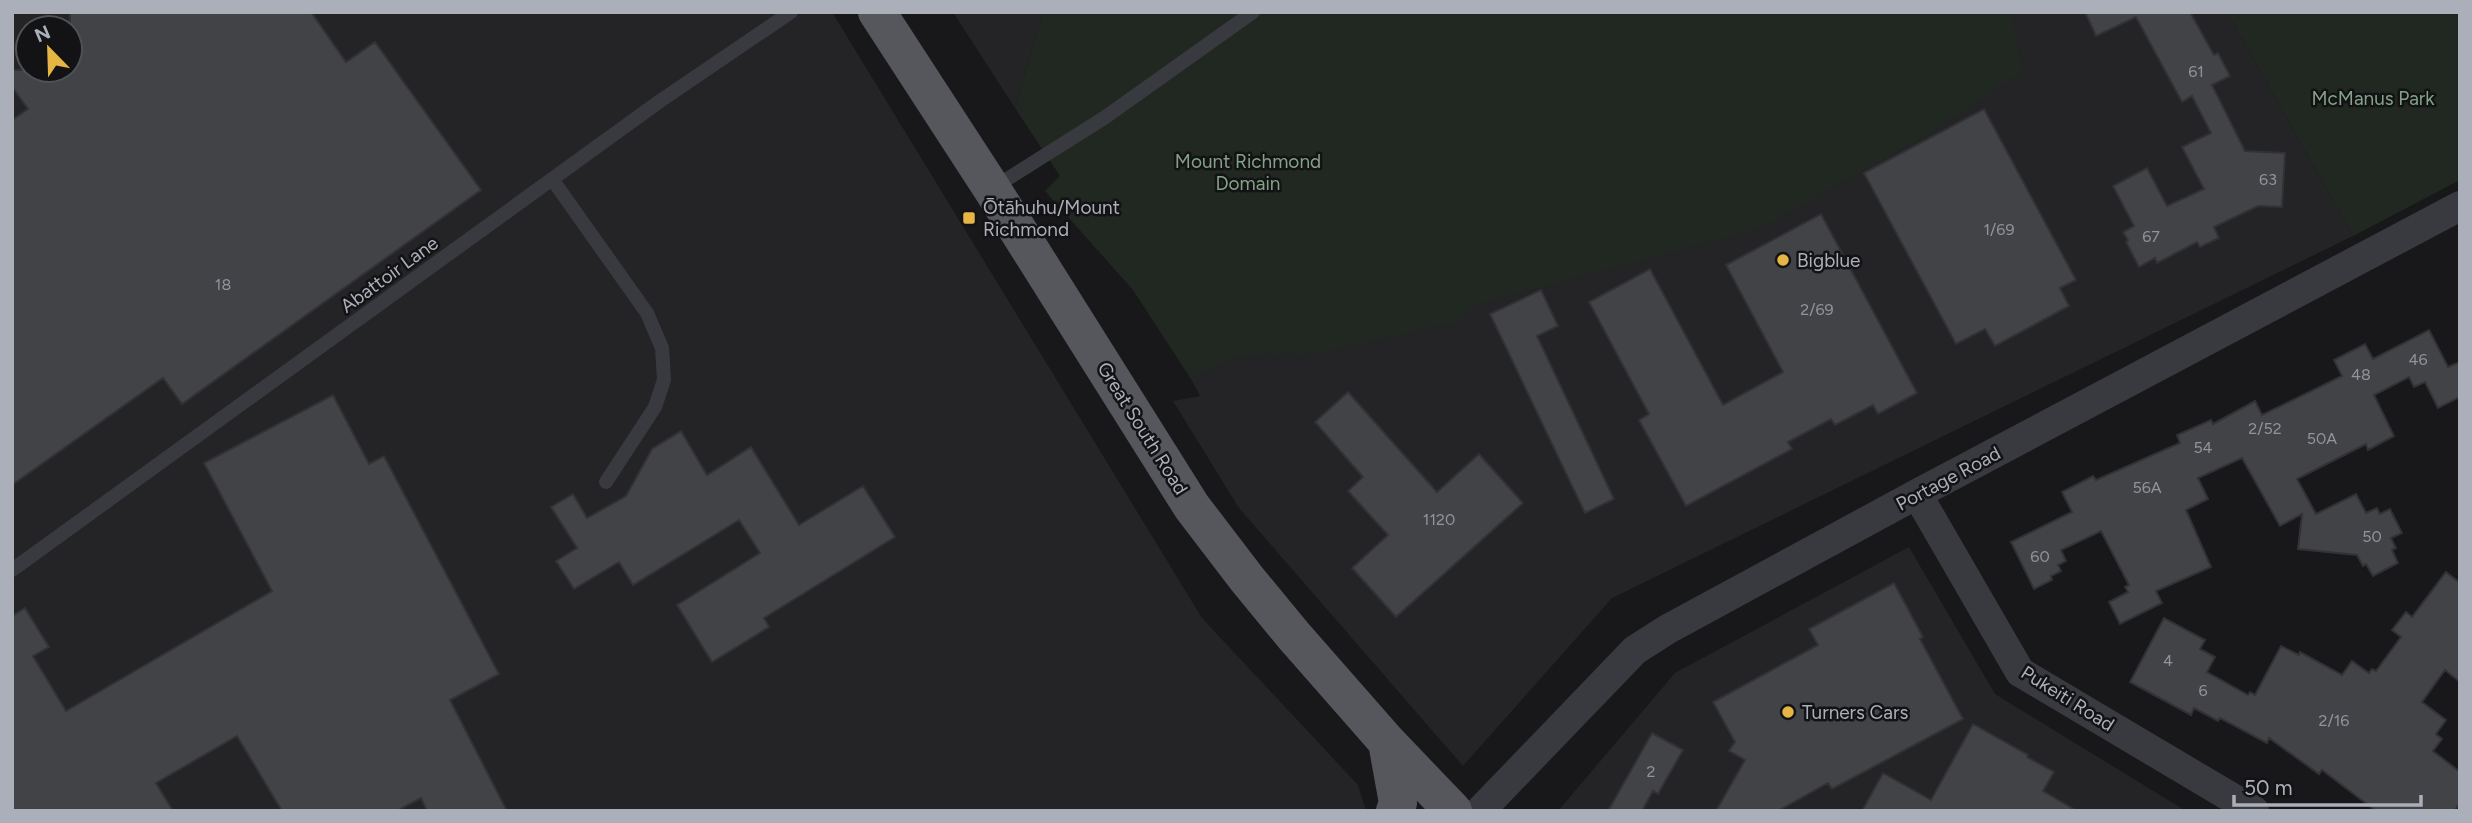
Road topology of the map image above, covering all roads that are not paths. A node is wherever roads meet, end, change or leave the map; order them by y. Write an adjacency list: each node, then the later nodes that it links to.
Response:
1 (791, 12): 4 (lane, Abattoir Lane)
2 (877, 12): 5 (main road, Great South Road)
3 (1253, 12): 5 (lane)
4 (552, 179): 7 (lane); 9 (lane, Abattoir Lane)
5 (992, 189): 10 (main road, Great South Road)
6 (2460, 206): 8 (street, Portage Road)
7 (606, 482)
8 (1917, 494): 13 (street, Portage Road); 14 (street, Pukeiti Road)
9 (12, 570)
10 (1387, 742): 11 (main road); 12 (main road, Great South Road)
11 (1395, 811)
12 (1453, 811)
13 (1480, 811)
14 (2254, 811)

